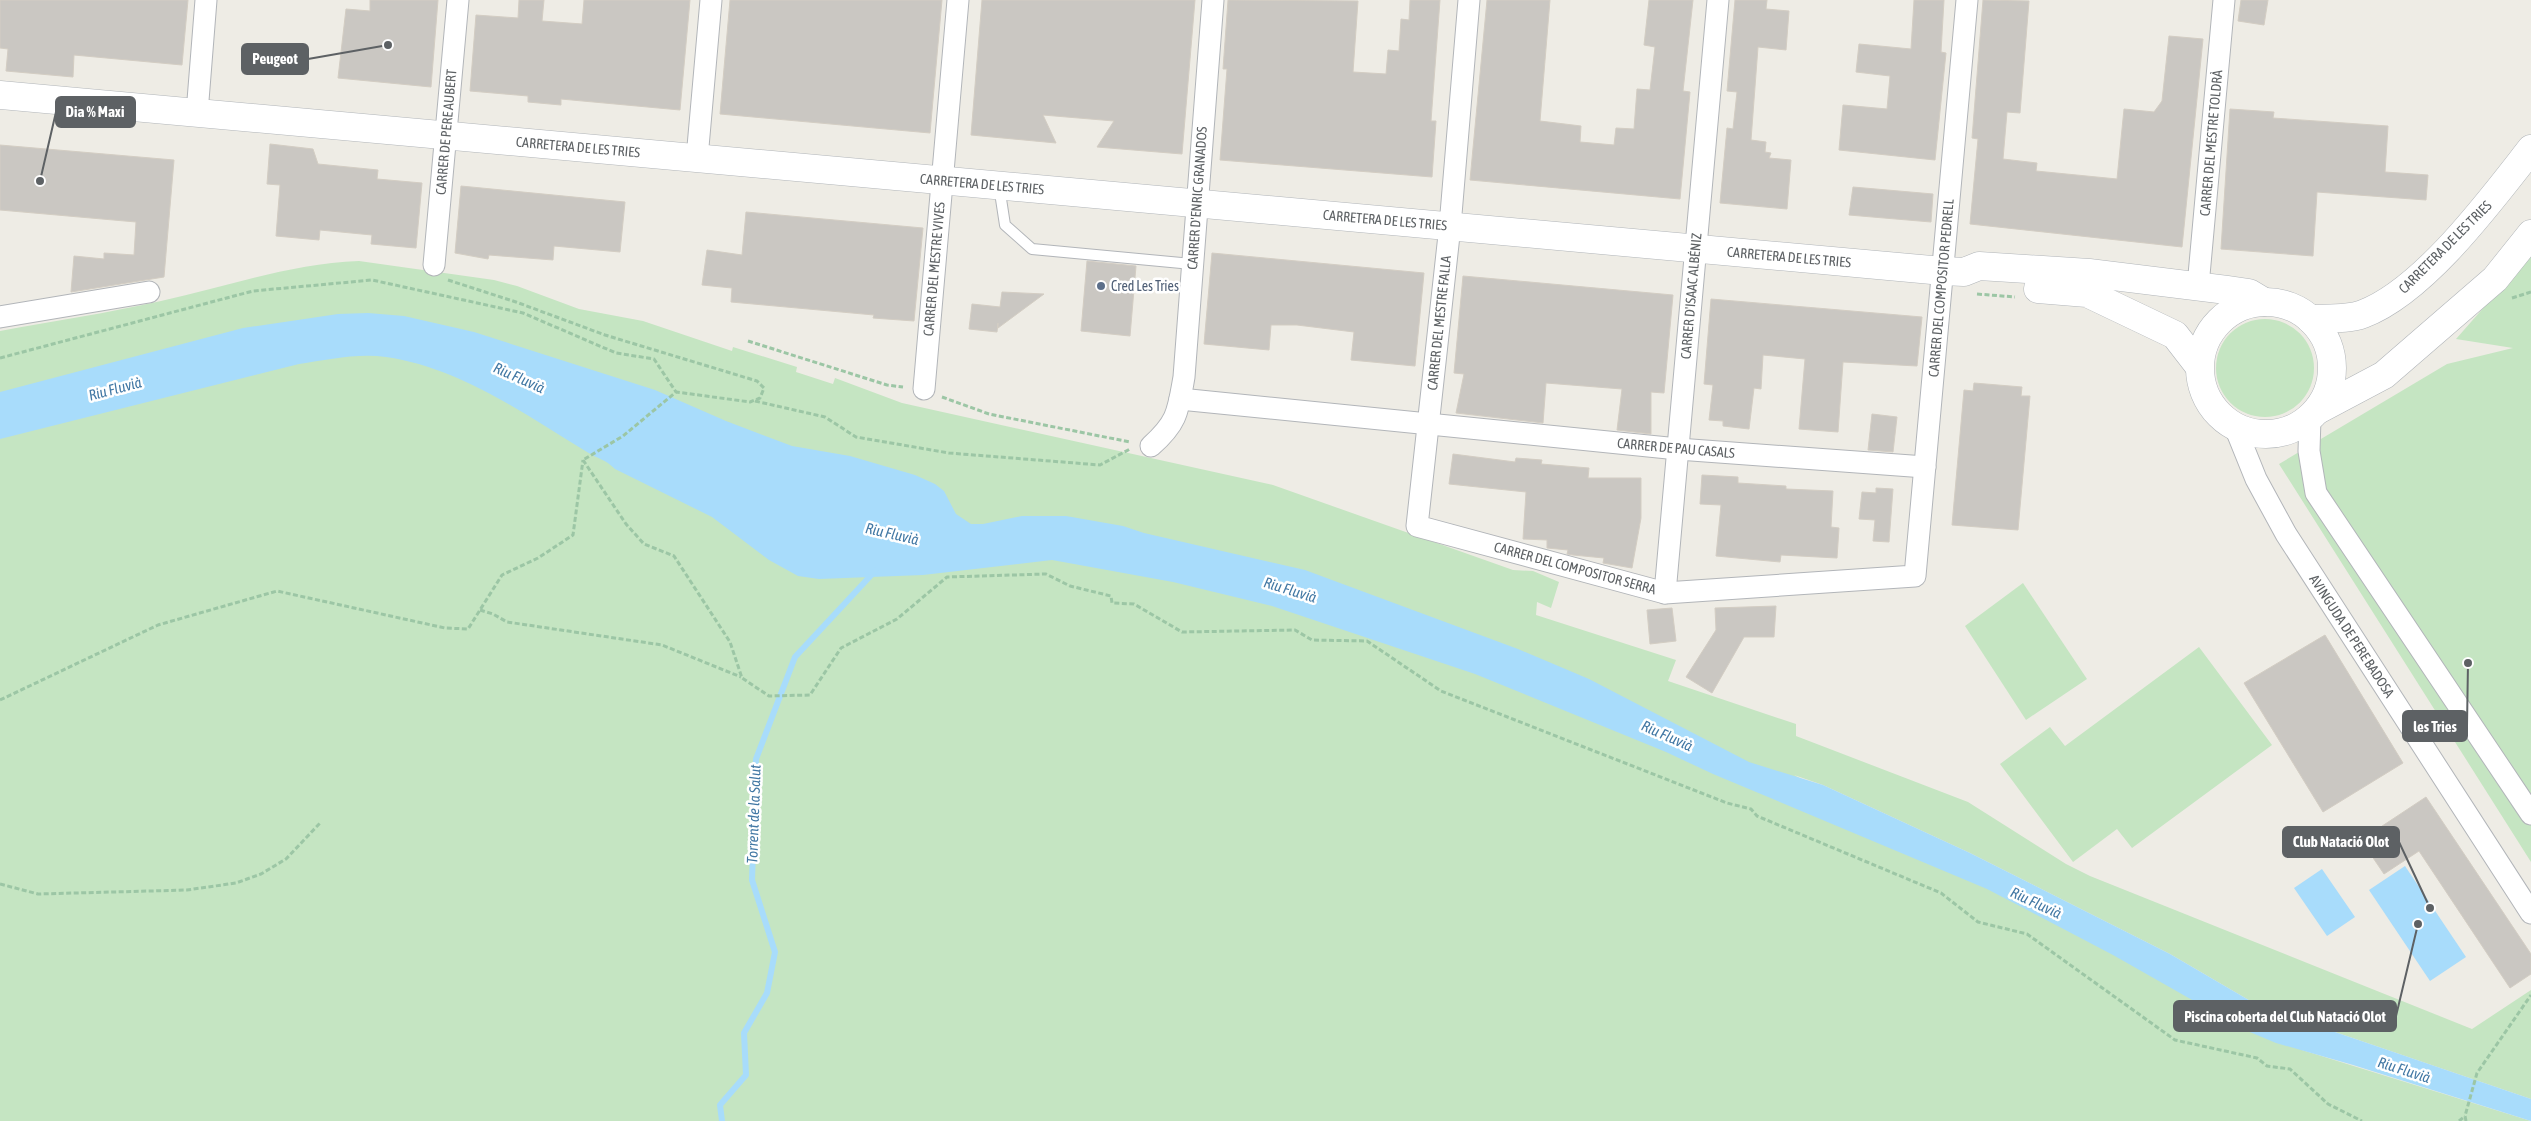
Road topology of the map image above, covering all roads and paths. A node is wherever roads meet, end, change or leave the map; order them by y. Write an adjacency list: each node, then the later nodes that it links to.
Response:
1 (206, 0): 11 (street)
2 (458, 0): 12 (street, CARRER DE PERE AUBERT)
3 (711, 0): 14 (street)
4 (958, 0): 15 (street, CARRER DEL MESTRE VIVES)
5 (1213, 0): 17 (street, CARRER D'ENRIC GRANADOS)
6 (1469, 0): 18 (street, CARRER DEL MESTRE FALLA)
7 (1718, 0): 20 (street, CARRER D'ISAAC ALBÉNIZ)
8 (1967, 0): 23 (street, CARRER DEL COMPOSITOR PEDRELL)
9 (2224, 0): 24 (street, CARRER DEL MESTRE TOLDRÀ)
10 (0, 95): 11 (street, CARRETERA DE LES TRIES)
11 (197, 113): 12 (street, CARRETERA DE LES TRIES)
12 (446, 135): 14 (street, CARRETERA DE LES TRIES); 22 (street, CARRER DE PERE AUBERT)
13 (2531, 149): 28 (street, CARRETERA DE LES TRIES)
14 (697, 158): 15 (street, CARRETERA DE LES TRIES)
15 (941, 180): 16 (street, CARRETERA DE LES TRIES); 32 (street, CARRER DEL MESTRE VIVES)
16 (999, 185): 17 (street, CARRETERA DE LES TRIES); 21 (lane)
17 (1196, 203): 18 (street, CARRETERA DE LES TRIES); 21 (street, CARRER D'ENRIC GRANADOS)
18 (1450, 226): 20 (street, CARRETERA DE LES TRIES); 37 (street, CARRER DEL MESTRE FALLA)
19 (2531, 234): 36 (street)
20 (1696, 248): 23 (street, CARRETERA DE LES TRIES); 40 (street, CARRER D'ISAAC ALBÉNIZ)
21 (1192, 264): 34 (street, CARRER D'ENRIC GRANADOS)
22 (434, 265): 35 (path)
23 (1953, 271): 24 (street, CARRETERA DE LES TRIES); 31 (street, CARRETERA DE LES TRIES); 42 (street, CARRER DEL COMPOSITOR PEDRELL)
24 (2198, 286): 26 (street, CARRETERA DE LES TRIES)
25 (149, 292): 27 (street)
26 (2264, 302): 28 (street); 31 (street)
27 (0, 317)
28 (2310, 319): 36 (street)
29 (748, 340): 32 (path)
30 (0, 358): 33 (path)
31 (2199, 366): 38 (street)
32 (924, 389): 39 (path)
33 (676, 392): 35 (path); 41 (path)
34 (1180, 399): 37 (street, CARRER DE PAU CASALS); 39 (street, CARRER D'ENRIC GRANADOS)
35 (755, 400): 39 (path)
36 (2314, 414): 38 (street); 49 (street)
37 (1428, 424): 40 (street, CARRER DE PAU CASALS); 43 (street, CARRER DEL MESTRE FALLA)
38 (2235, 427): 52 (street, AVINGUDA DE PERE BADOSA)
39 (1145, 445)
40 (1678, 449): 42 (street, CARRER DE PAU CASALS); 45 (street, CARRER D'ISAAC ALBÉNIZ)
41 (583, 460): 46 (path); 47 (path)
42 (1925, 467): 44 (street, CARRER DEL COMPOSITOR PEDRELL)
43 (1417, 526): 45 (street, CARRER DEL COMPOSITOR SERRA)
44 (1915, 576): 45 (street, CARRER DEL COMPOSITOR SERRA)
45 (1665, 593)
46 (480, 610): 47 (path); 48 (path)
47 (742, 678): 55 (path)
48 (0, 700)
49 (2531, 814)
50 (321, 822): 51 (path)
51 (0, 884)
52 (2531, 913)
53 (2531, 996): 54 (path)
54 (2465, 1116): 56 (path); 57 (path)
55 (2362, 1121)
56 (2459, 1121)
57 (2466, 1121)

